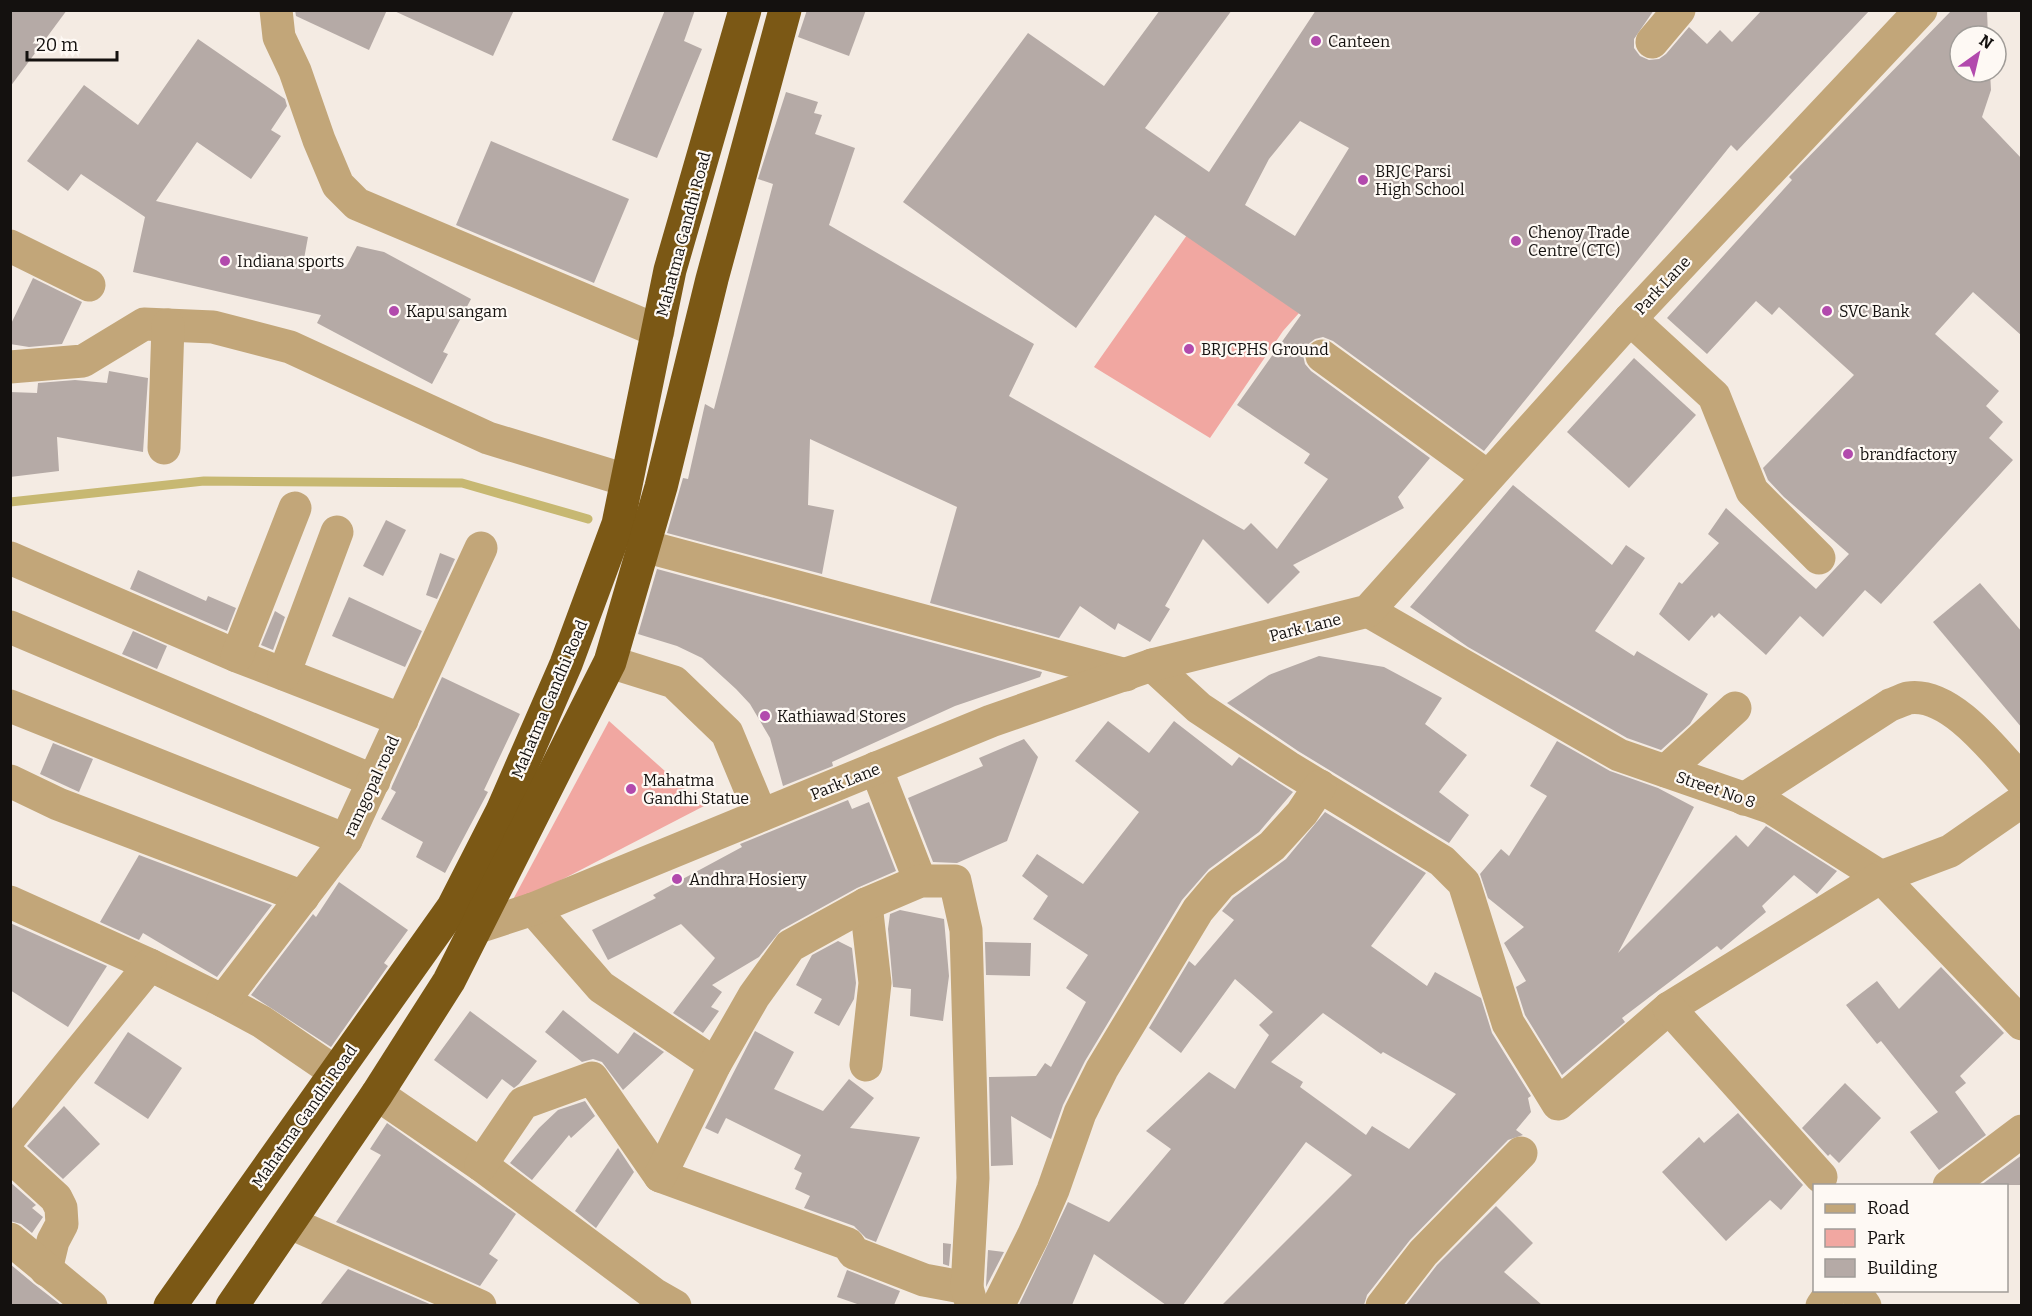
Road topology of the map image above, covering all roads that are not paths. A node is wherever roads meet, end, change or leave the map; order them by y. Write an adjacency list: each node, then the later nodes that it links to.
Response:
1 (276, 10): 11 (street)
2 (745, 10): 11 (highway, Mahatma Gandhi Road)
3 (785, 10): 19 (highway, Mahatma Gandhi Road)
4 (1679, 10): 6 (street)
5 (1921, 10): 9 (street, Park Lane)
6 (1652, 42)
7 (10, 246): 8 (street)
8 (89, 285)
9 (1630, 319): 15 (street, Park Lane); 22 (street)
10 (168, 325): 13 (street); 14 (street); 16 (street)
11 (658, 331): 16 (highway, Mahatma Gandhi Road)
12 (1322, 356): 15 (street)
13 (10, 367)
14 (164, 448)
15 (1488, 476): 23 (street, Park Lane)
16 (626, 480): 55 (highway, Mahatma Gandhi Road)
17 (295, 508): 25 (street)
18 (338, 532): 28 (street)
19 (644, 546): 26 (highway, Mahatma Gandhi Road); 27 (street)
20 (481, 548): 31 (street, ramgopal road)
21 (10, 558): 25 (street)
22 (1820, 558)
23 (1368, 611): 27 (street, Park Lane); 33 (street, Street No 8)
24 (10, 627): 35 (street)
25 (237, 656): 28 (street)
26 (610, 662): 40 (street); 48 (highway, Mahatma Gandhi Road)
27 (1139, 670): 32 (street, Park Lane); 37 (street)
28 (284, 674): 31 (street)
29 (10, 706): 41 (street)
30 (1735, 708): 33 (street)
31 (402, 720): 35 (street, ramgopal road)
32 (876, 768): 40 (street, Park Lane); 43 (street)
33 (1666, 771): 38 (street, Street No 8)
34 (10, 781): 44 (street)
35 (374, 781): 41 (street, ramgopal road)
36 (2022, 782): 38 (street)
37 (1320, 786): 51 (street); 76 (street)
38 (1744, 799): 42 (street, Street No 8)
39 (2022, 801): 42 (street)
40 (761, 815): 47 (street, Park Lane)
41 (346, 840): 44 (street, ramgopal road)
42 (1881, 876): 51 (street); 52 (street, Street No 8)
43 (920, 881): 46 (street); 70 (street)
44 (303, 897): 50 (street, ramgopal road)
45 (10, 902): 49 (street)
46 (866, 904): 53 (street); 54 (street)
47 (533, 909): 48 (street, Park Lane); 53 (street)
48 (477, 927): 56 (highway, Mahatma Gandhi Road)
49 (150, 965): 50 (street); 58 (street)
50 (223, 1001): 55 (street)
51 (1669, 1008): 63 (street)
52 (2022, 1024)
53 (715, 1065): 62 (street)
54 (866, 1065)
55 (335, 1072): 72 (highway, Mahatma Gandhi Road)
56 (377, 1094): 61 (street); 65 (highway, Mahatma Gandhi Road)
57 (2022, 1131): 64 (street)
58 (10, 1137)
59 (1521, 1153): 77 (street)
60 (10, 1156): 67 (street)
61 (481, 1165): 62 (street); 75 (street)
62 (660, 1176): 70 (street)
63 (1821, 1178)
64 (1950, 1184)
65 (290, 1222): 73 (highway, Mahatma Gandhi Road); 74 (street)
66 (10, 1239): 67 (street)
67 (46, 1270): 71 (street)
68 (1832, 1292): 78 (street)
69 (1855, 1292): 79 (street)
70 (970, 1297)
71 (79, 1302)
72 (170, 1305)
73 (232, 1305)
74 (480, 1305)
75 (675, 1305)
76 (998, 1305)
77 (1382, 1305)
78 (1822, 1305)
79 (1865, 1305)

